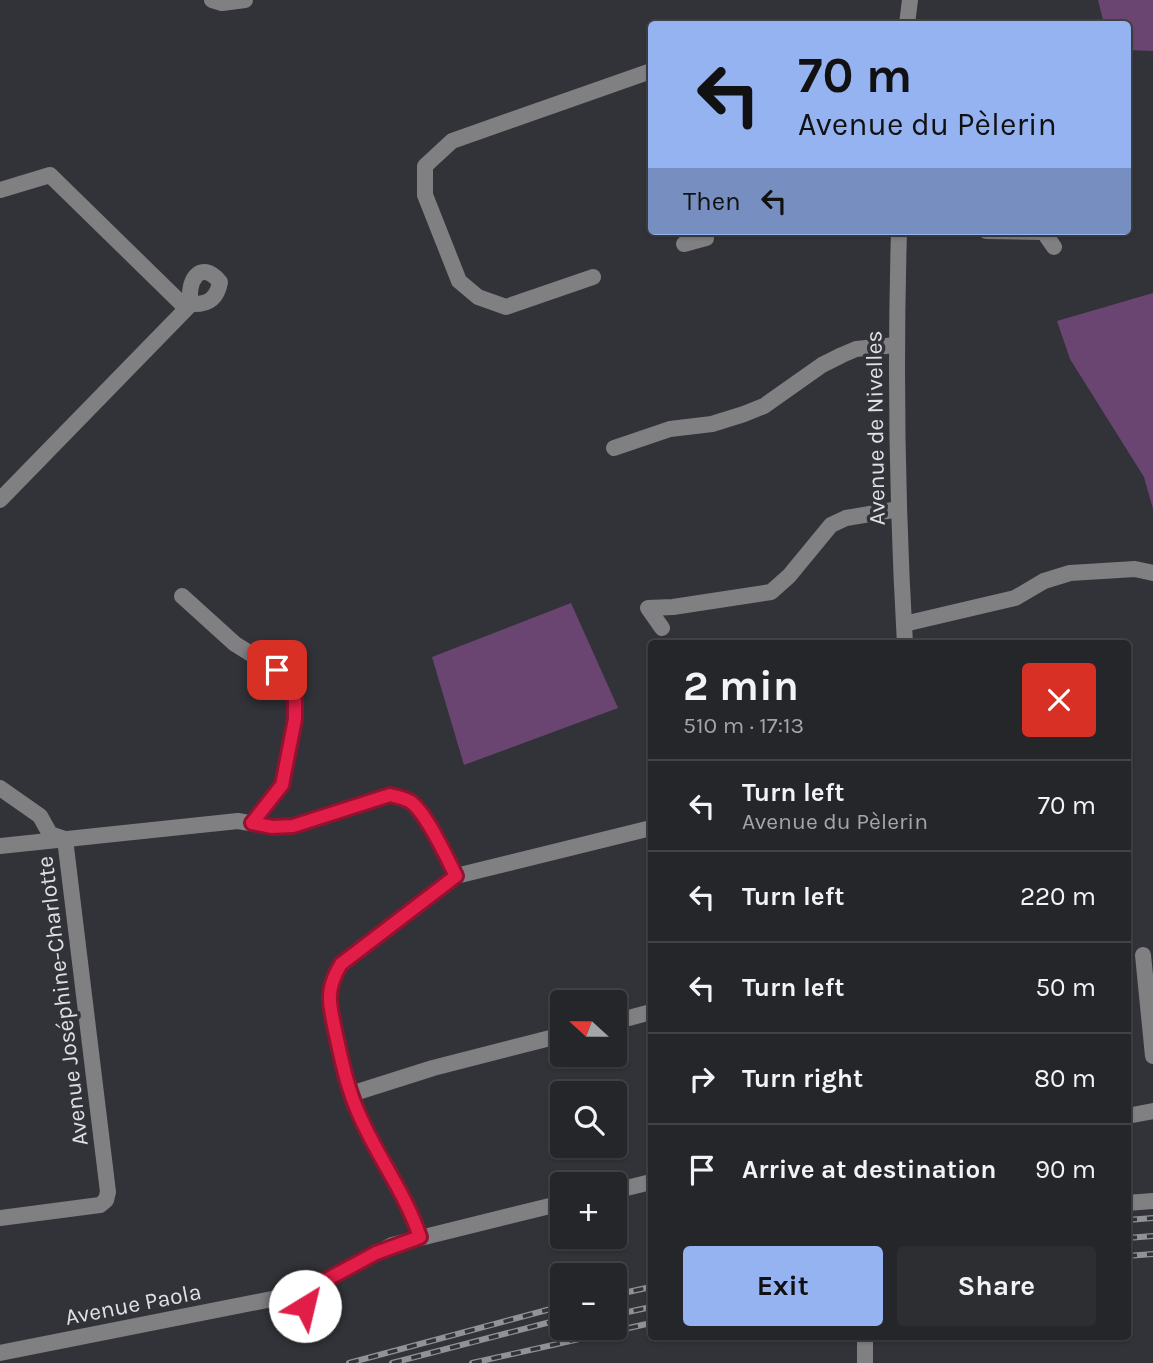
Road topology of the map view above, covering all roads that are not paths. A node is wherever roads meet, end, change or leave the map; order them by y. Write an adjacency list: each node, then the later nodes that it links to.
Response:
1 (212, 0): 2 (street)
2 (245, 0)
3 (909, 0): 4 (street)
4 (908, 21)
5 (648, 72): 12 (street)
6 (0, 190): 15 (street)
7 (706, 235): 10 (street)
8 (899, 235): 13 (street, Avenue de Nivelles)
9 (1045, 235): 11 (street)
10 (684, 244)
11 (1054, 247)
12 (593, 277)
13 (895, 345): 14 (street); 16 (street, Avenue de Nivelles)
14 (614, 448)
15 (0, 500)
16 (899, 509): 19 (street, Avenue de Nivelles); 20 (street)
17 (1153, 573): 19 (street)
18 (182, 596): 23 (street)
19 (904, 624): 21 (street, Avenue de Nivelles)
20 (662, 628)
21 (905, 640)
22 (0, 788): 25 (street, Avenue Joséphine-Charlotte)
23 (252, 823): 25 (street); 27 (street)
24 (648, 829): 27 (street)
25 (65, 839): 26 (street); 42 (street, Avenue Joséphine-Charlotte)
26 (0, 846)
27 (456, 876): 34 (street)
28 (1141, 955): 29 (street)
29 (1149, 984): 33 (street)
30 (648, 1013): 31 (street)
31 (627, 1018)
32 (550, 1038): 34 (street)
33 (1153, 1056)
34 (351, 1094): 43 (street)
35 (1153, 1111): 36 (street)
36 (1131, 1115)
37 (648, 1183): 38 (street)
38 (627, 1188)
39 (1153, 1202): 40 (street)
40 (1131, 1203)
41 (550, 1206): 43 (street, Avenue Paola)
42 (0, 1218)
43 (420, 1237): 44 (street, Avenue Paola)
44 (302, 1293): 45 (street, Avenue Paola); 45 (street)
45 (275, 1300): 47 (street, Avenue Paola)
46 (865, 1340): 48 (street)
47 (0, 1353)
48 (865, 1363)

